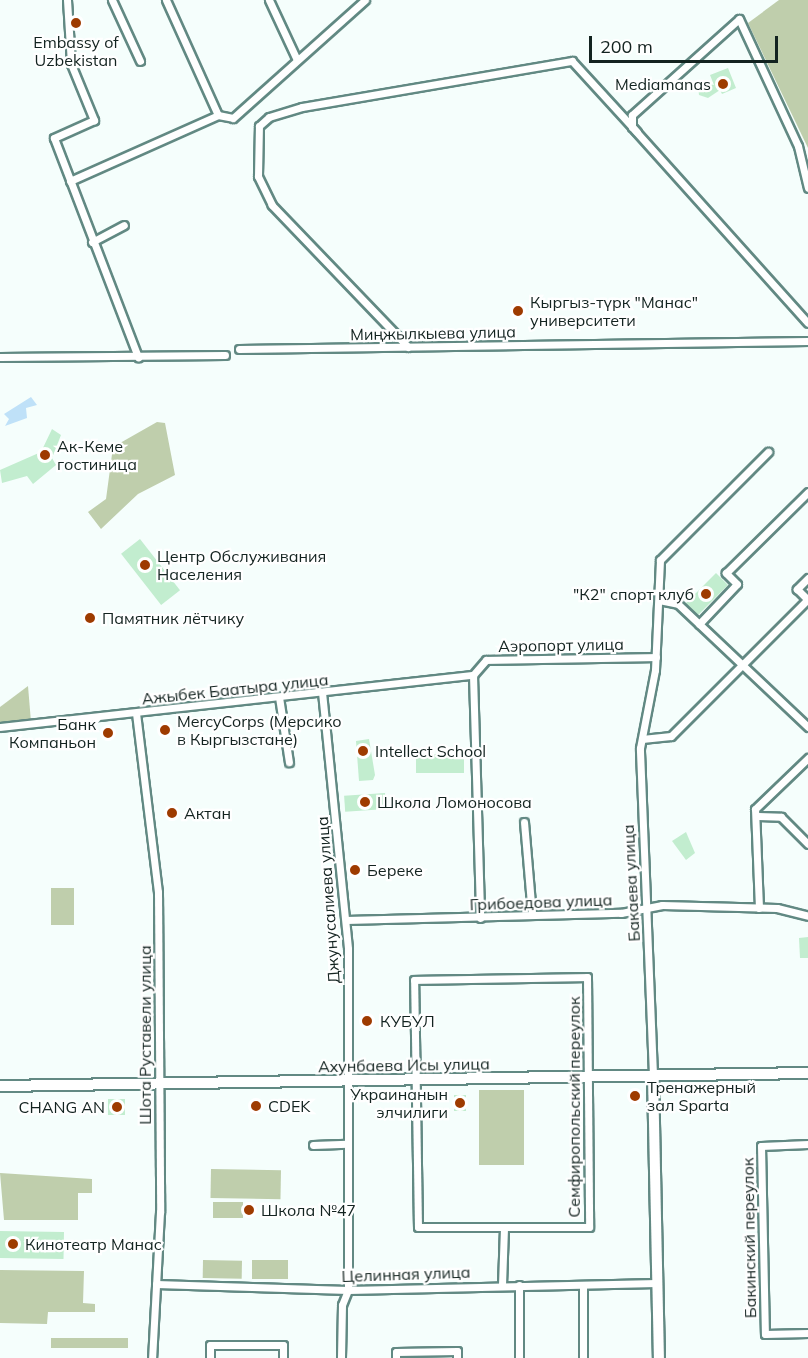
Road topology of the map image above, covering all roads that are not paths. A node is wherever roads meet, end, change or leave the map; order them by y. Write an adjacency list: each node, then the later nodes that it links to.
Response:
1 (67, 0): 10 (street)
2 (112, 0): 7 (street)
3 (166, 0): 8 (street)
4 (269, 0): 6 (street)
5 (365, 0): 6 (street)
6 (297, 60): 8 (street)
7 (140, 61)
8 (218, 115): 10 (street)
9 (637, 132): 11 (street); 14 (street); 16 (street)
10 (70, 181): 13 (street)
11 (808, 188)
12 (124, 225): 13 (street)
13 (92, 242): 20 (street)
14 (808, 323)
15 (808, 341): 16 (street, Миңжылкыева улица)
16 (408, 347): 17 (street, Миңжылкыева улица)
17 (239, 349)
18 (225, 355): 20 (street)
19 (0, 357): 20 (street)
20 (138, 357)
21 (768, 452): 24 (street, Бакаева улица)
22 (808, 492): 26 (street)
23 (808, 578): 25 (street)
24 (659, 600): 26 (street); 27 (street, Бакаева улица)
25 (808, 600): 28 (street)
26 (699, 624): 28 (street)
27 (656, 657): 29 (street, Аэропорт улица); 35 (street, Бакаева улица)
28 (741, 664): 34 (street); 35 (street)
29 (473, 675): 30 (street, Ажыбек Баатыра улица); 45 (street)
30 (322, 693): 31 (street, Ажыбек Баатыра улица); 46 (street, Джунусалиева улица)
31 (279, 698): 32 (street, Ажыбек Баатыра улица); 37 (street)
32 (136, 713): 33 (street, Ажыбек Баатыра улица); 52 (street, Шота Руставели улица)
33 (0, 727)
34 (808, 728)
35 (642, 739): 41 (street, Бакаева улица)
36 (808, 758): 38 (street)
37 (289, 762)
38 (758, 816): 40 (street); 42 (street)
39 (524, 822): 43 (street)
40 (808, 844)
41 (649, 908): 42 (street, Грибоедова улица); 43 (street, Грибоедова улица); 48 (street, Бакаева улица)
42 (759, 908): 44 (street, Грибоедова улица)
43 (532, 915): 45 (street, Грибоедова улица)
44 (808, 916)
45 (480, 918): 46 (street, Грибоедова улица)
46 (346, 920): 51 (street, Джунусалиева улица)
47 (808, 1073): 48 (main road, Ахунбаева Исы улица)
48 (653, 1075): 49 (main road, Ахунбаева Исы улица); 58 (main road, Бакаева улица)
49 (586, 1076): 50 (main road, Ахунбаева Исы улица); 50 (street, Семфиропольский переулок); 57 (street, Семфиропольский переулок)
50 (415, 1080): 51 (main road, Ахунбаева Исы улица); 57 (street, Семфиропольский переулок)
51 (346, 1082): 52 (main road, Ахунбаева Исы улица); 54 (street, Джунусалиева улица)
52 (158, 1084): 53 (main road, Ахунбаева Исы улица); 59 (street, Шота Руставели улица)
53 (0, 1086)
54 (346, 1144): 56 (street); 63 (street, Джунусалиева улица)
55 (808, 1144): 64 (street, Бакинский переулок)
56 (313, 1145)
57 (504, 1228): 60 (street)
58 (657, 1283): 62 (street, Целинная улица); 73 (main road, Бакаева улица)
59 (156, 1284): 63 (street, Целинная улица); 65 (street, Шота Руставели улица)
60 (502, 1285): 61 (street, Целинная улица); 63 (street, Целинная улица)
61 (519, 1285): 62 (street, Целинная улица); 71 (street)
62 (583, 1285): 72 (street)
63 (348, 1290): 68 (street, Джунусалиева улица)
64 (808, 1333)
65 (152, 1358)
66 (210, 1358): 67 (street)
67 (283, 1358)
68 (341, 1358)
69 (396, 1358): 70 (street)
70 (458, 1358)
71 (519, 1358)
72 (583, 1358)
73 (659, 1358)

